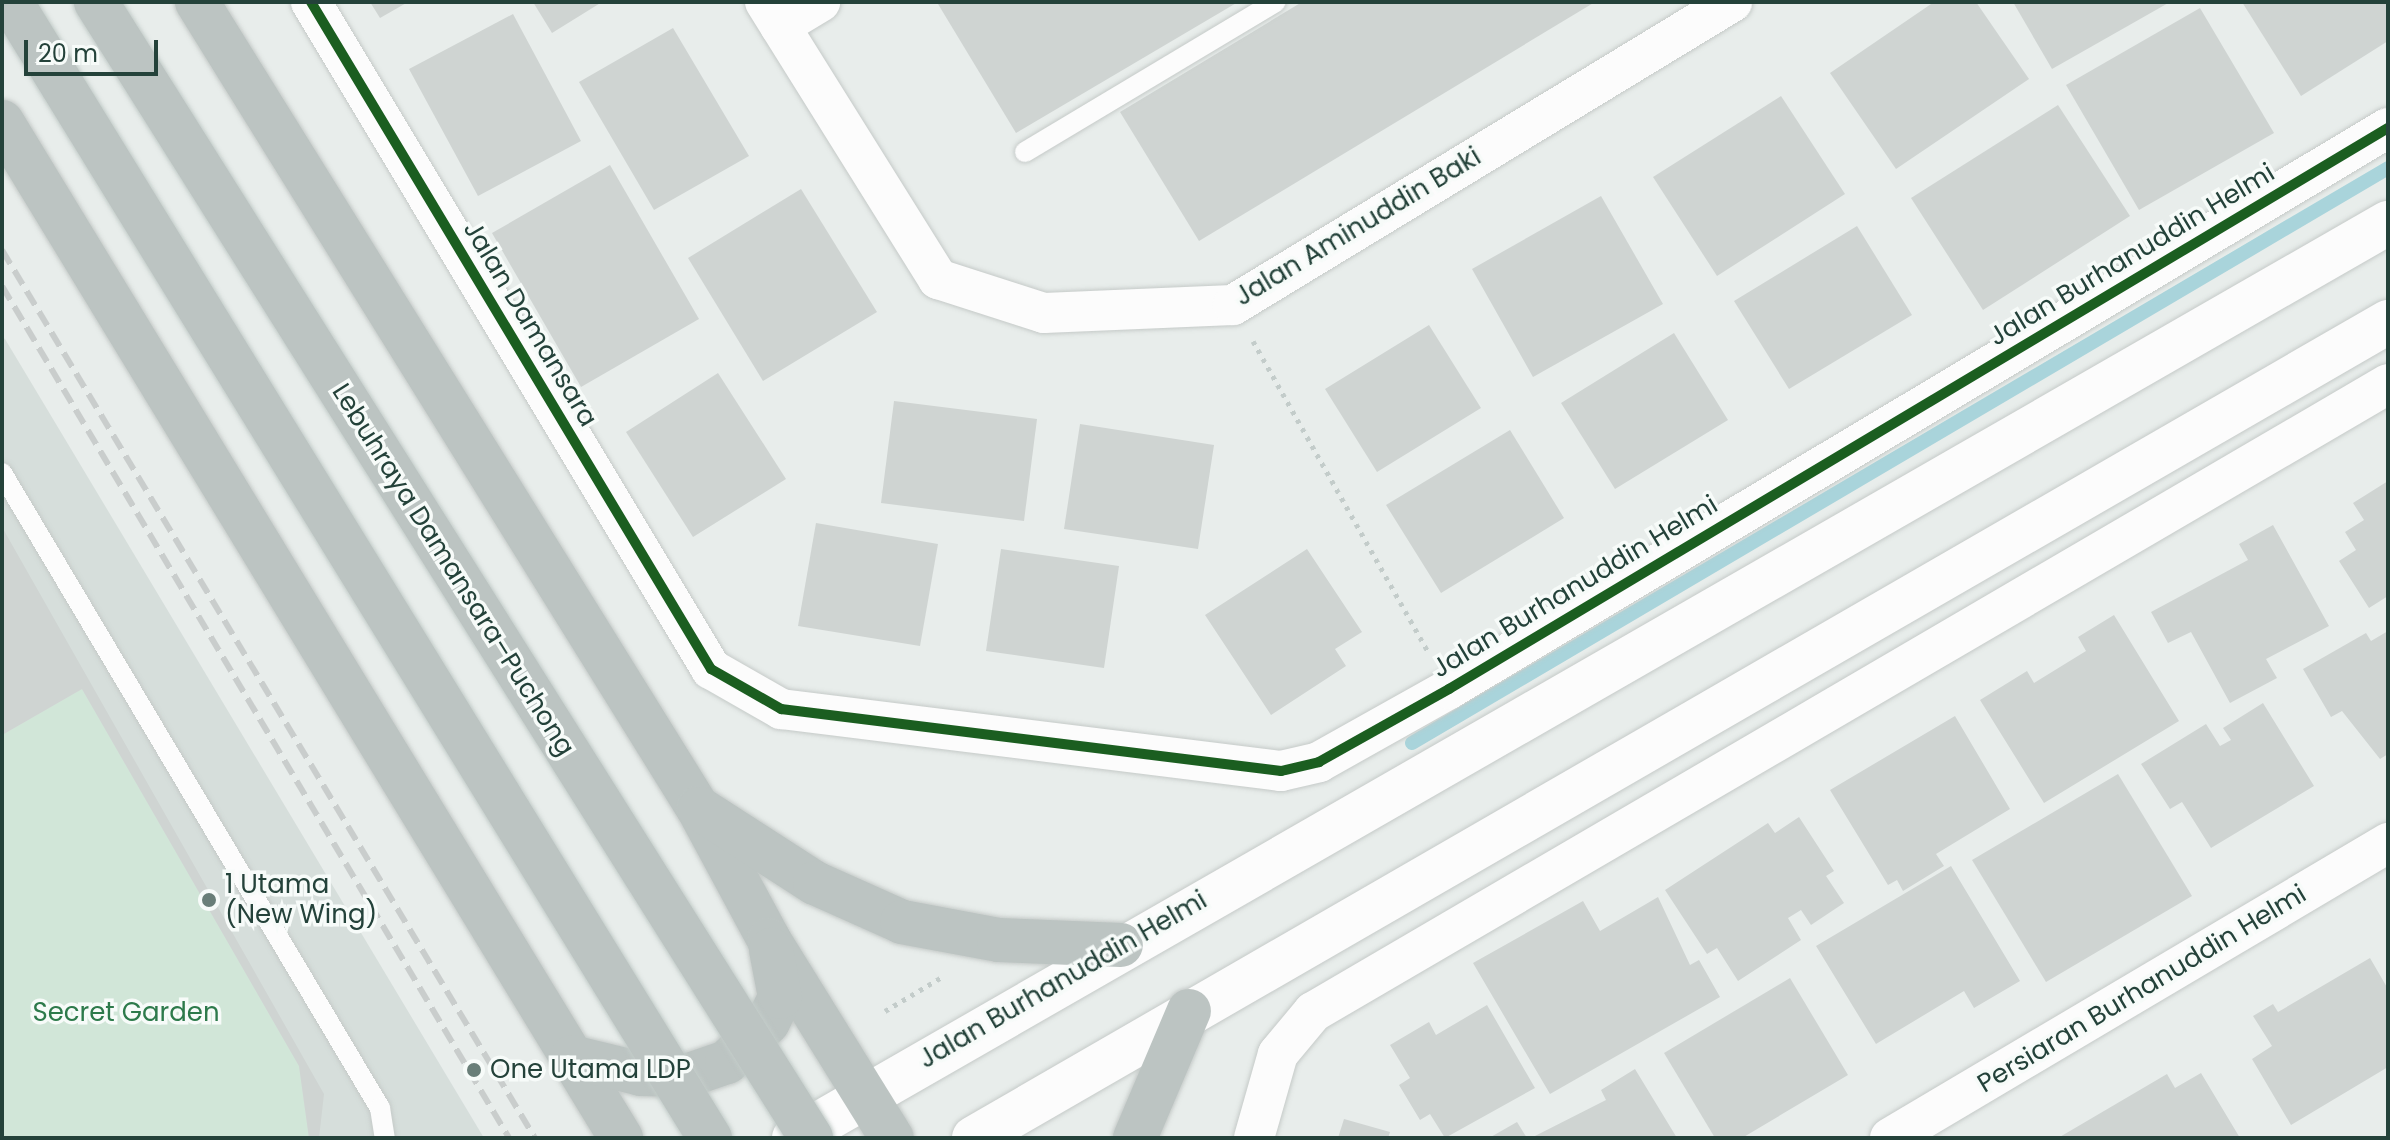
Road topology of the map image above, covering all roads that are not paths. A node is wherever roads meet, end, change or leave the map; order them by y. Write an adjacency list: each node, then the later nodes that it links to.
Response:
1 (11, 2): 28 (highway, bridge)
2 (96, 2): 30 (highway, Lebuhraya Damansara–Puchong, bridge)
3 (197, 2): 17 (highway)
4 (311, 2): 16 (street, Jalan Damansara)
5 (820, 2): 8 (street)
6 (1276, 2): 11 (lane)
7 (1732, 2): 8 (street, Jalan Aminuddin Baki)
8 (772, 14)
9 (2, 122): 22 (highway)
10 (2388, 128): 16 (street, Jalan Burhanuddin Helmi)
11 (1025, 152)
12 (2388, 223): 20 (main road, Jalan Burhanuddin Helmi)
13 (2388, 322): 21 (main road)
14 (2388, 384): 34 (street)
15 (2, 473): 25 (lane)
16 (711, 669)
17 (698, 808): 19 (highway); 20 (highway)
18 (2388, 843): 24 (street, Persiaran Burhanuddin Helmi)
19 (769, 940): 22 (highway); 23 (highway)
20 (1121, 945): 23 (main road, Jalan Burhanuddin Helmi)
21 (1189, 1011): 32 (main road); 33 (highway)
22 (579, 1069): 26 (highway); 27 (highway)
23 (865, 1096): 29 (main road, Jalan Burhanuddin Helmi); 31 (highway)
24 (1895, 1137)
25 (385, 1138)
26 (584, 1138)
27 (621, 1138)
28 (710, 1138)
29 (794, 1138)
30 (811, 1138)
31 (892, 1138)
32 (974, 1138)
33 (1135, 1138)
34 (1254, 1138)

